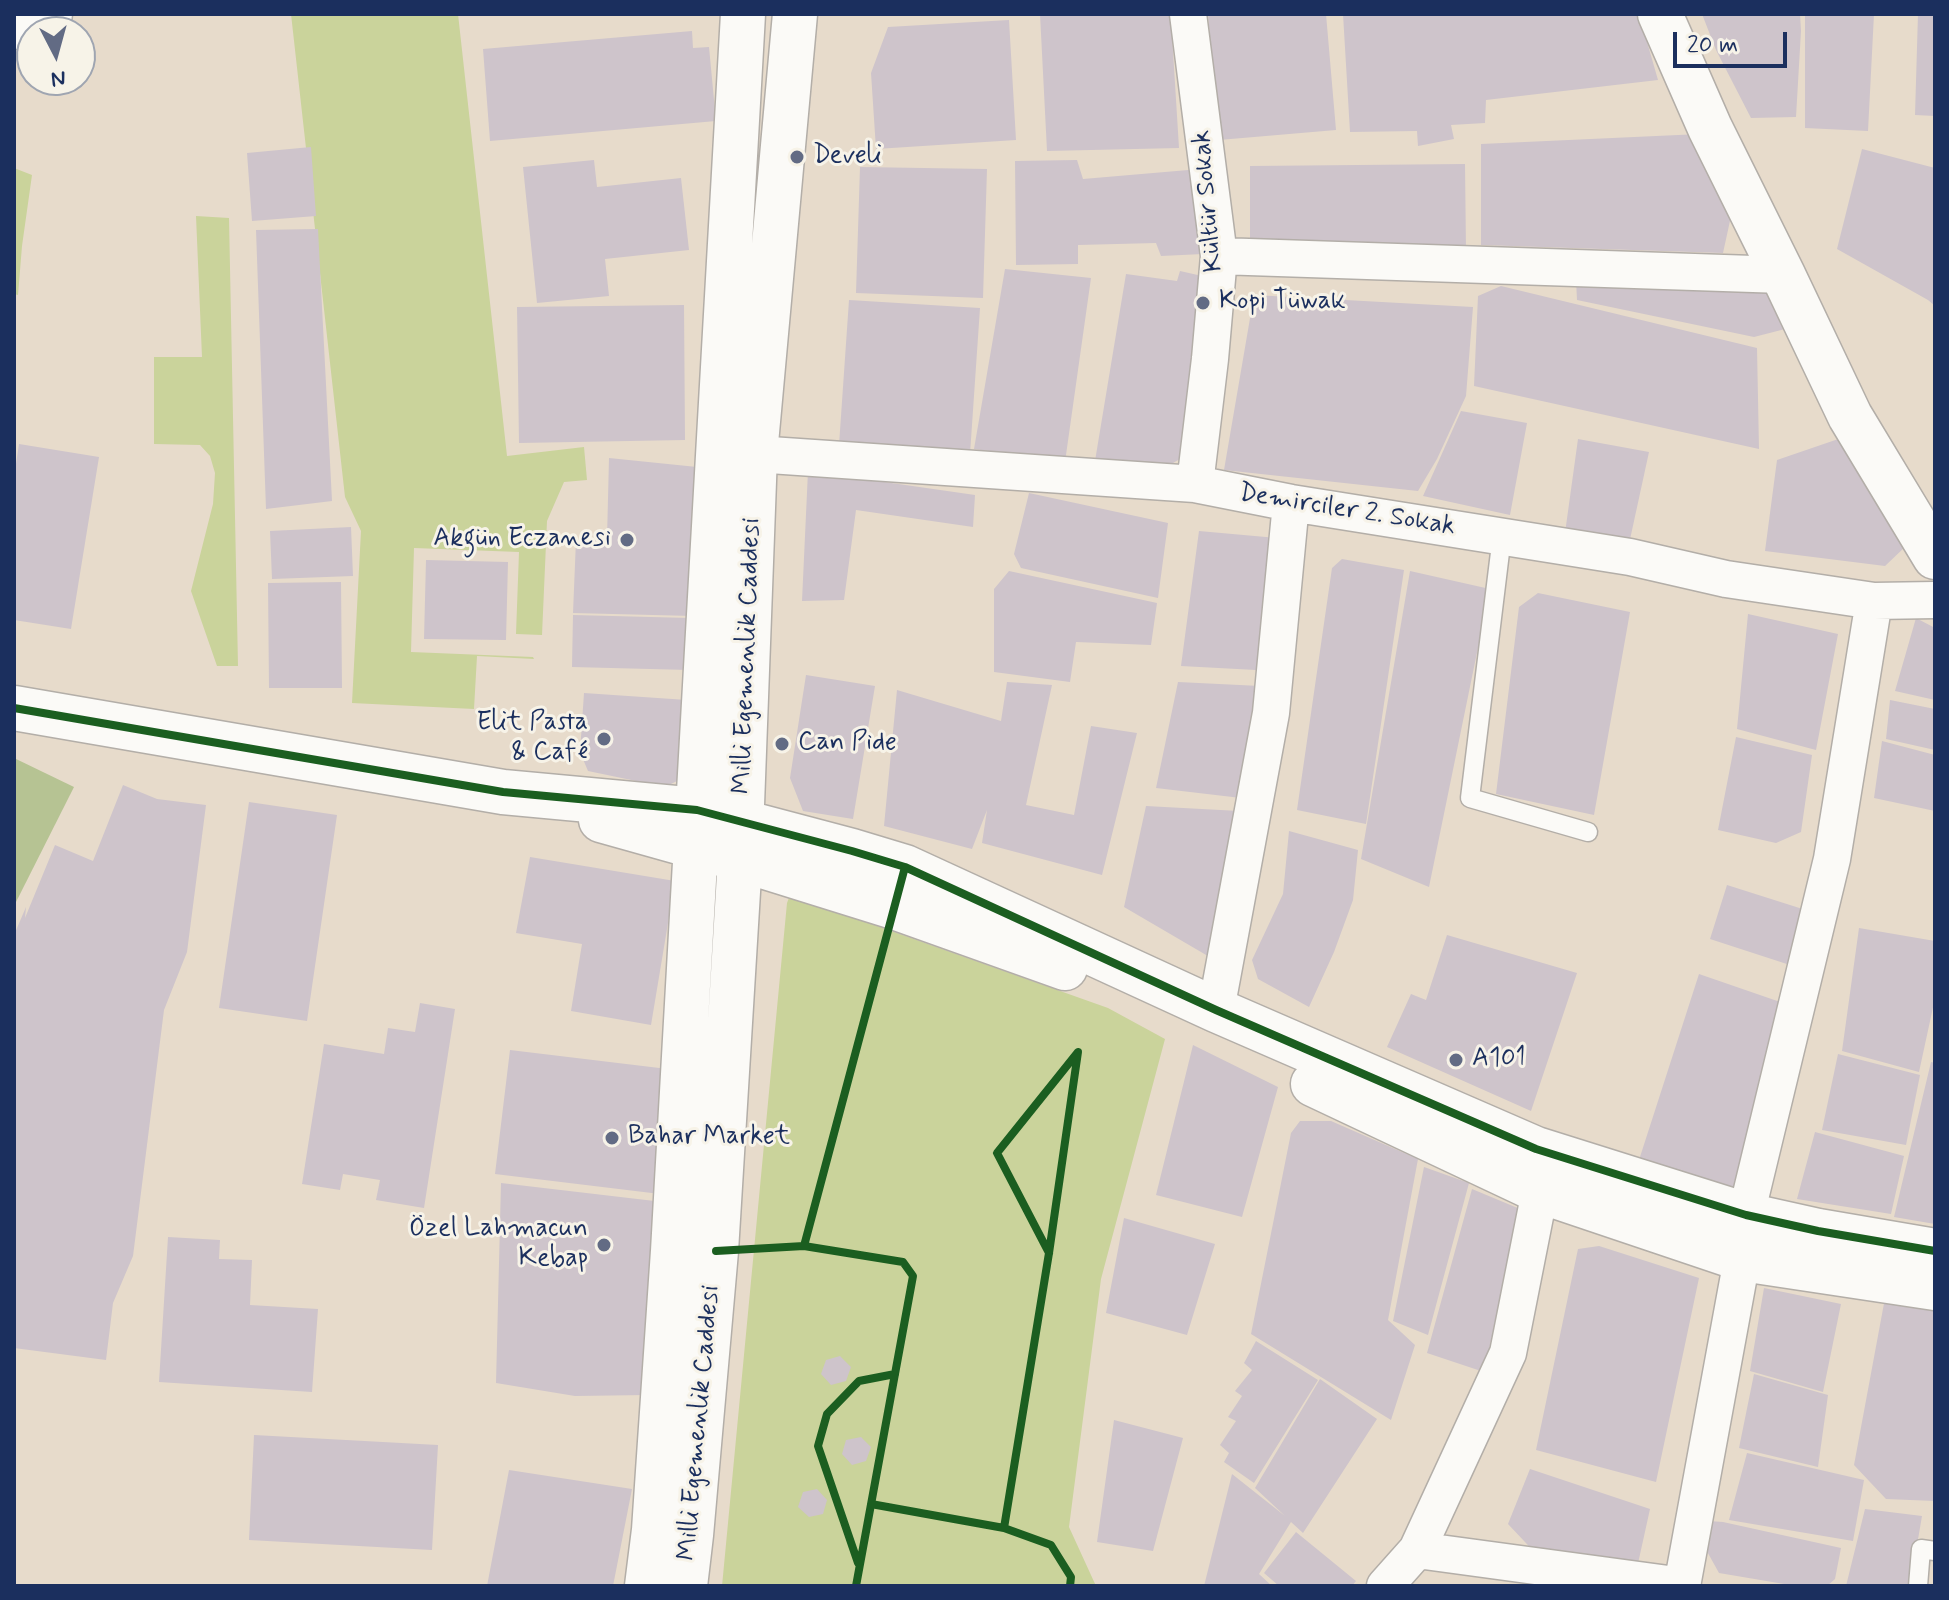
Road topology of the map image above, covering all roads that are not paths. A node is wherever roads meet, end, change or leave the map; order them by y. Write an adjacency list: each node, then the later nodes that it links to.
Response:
1 (50, 14): 6 (street)
2 (743, 14): 17 (street, Milli Egemenlik Caddesi)
3 (795, 14): 9 (street, Milli Egemenlik Caddesi)
4 (1188, 14): 7 (street, Kültür Sokak)
5 (1660, 14): 8 (street)
6 (14, 27)
7 (1219, 256): 8 (street); 10 (street, Kültür Sokak)
8 (1783, 275): 13 (street)
9 (755, 454): 10 (street, Demirciler 2. Sokak); 19 (street, Milli Egemenlik Caddesi)
10 (1195, 484): 11 (street, Demirciler 2. Sokak)
11 (1291, 503): 12 (street, Demirciler 2. Sokak); 20 (street)
12 (1502, 536): 15 (street, Demirciler 2. Sokak); 18 (lane)
13 (1935, 557)
14 (1935, 600): 15 (street, Demirciler 2. Sokak)
15 (1874, 601): 22 (street)
16 (14, 708): 17 (street)
17 (696, 828): 19 (street); 28 (street, Milli Egemenlik Caddesi)
18 (1588, 832)
19 (741, 841): 20 (street); 21 (street); 29 (street, Milli Egemenlik Caddesi)
20 (1216, 1010): 22 (street)
21 (1540, 1191): 24 (street); 26 (street)
22 (1746, 1215): 23 (street); 24 (street)
23 (1935, 1251)
24 (1742, 1259): 25 (street); 31 (street)
25 (1935, 1288)
26 (1417, 1550): 30 (street); 31 (street)
27 (1935, 1551): 32 (lane)
28 (647, 1586)
29 (685, 1586)
30 (1385, 1586)
31 (1682, 1586)
32 (1918, 1586)

